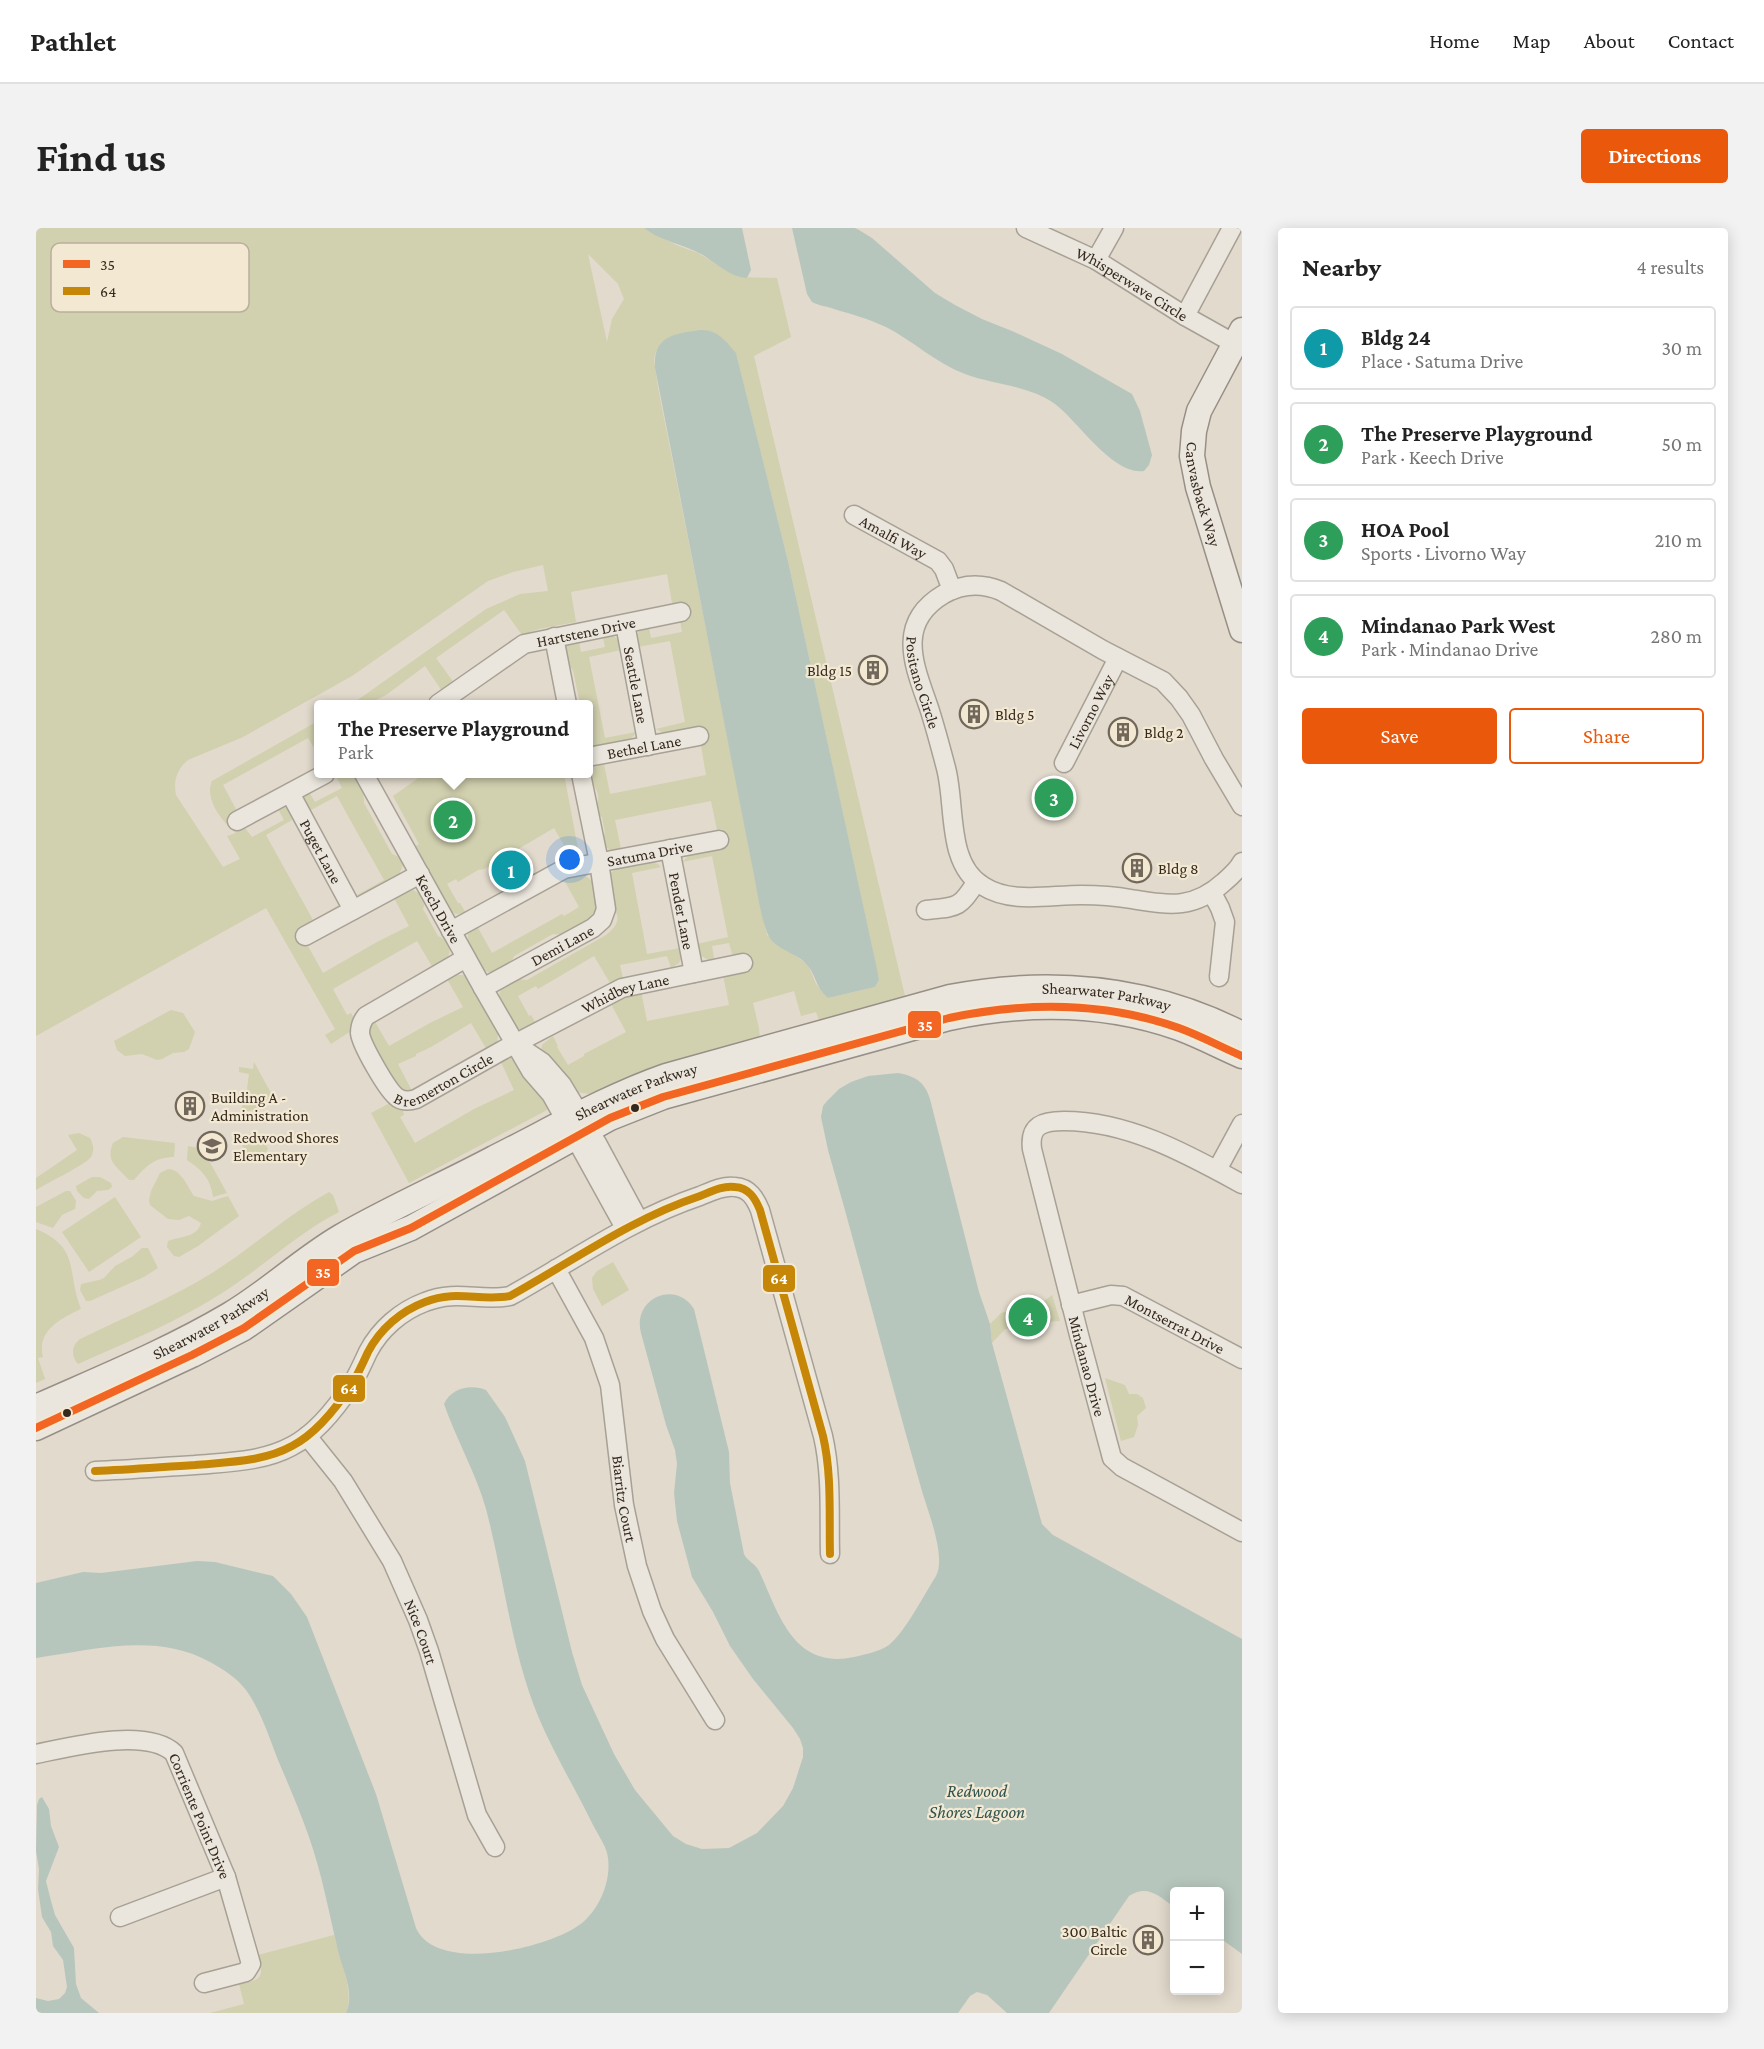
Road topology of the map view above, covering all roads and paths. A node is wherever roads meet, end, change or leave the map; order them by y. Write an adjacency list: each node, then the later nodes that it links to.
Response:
1 (1026, 228): 4 (street, Whisperwave Circle)
2 (1114, 228): 4 (street)
3 (1232, 228): 5 (street)
4 (1096, 260): 5 (street, Whisperwave Circle)
5 (1185, 316): 6 (street, Whisperwave Circle)
6 (1238, 337): 11 (main road, Canvasback Way)
7 (854, 515): 8 (street, Amalfi Way)
8 (952, 590): 13 (street, Positano Circle); 31 (street, Positano Circle)
9 (681, 612): 10 (street, Hartstene Drive)
10 (626, 624): 12 (street, Hartstene Drive); 17 (street, Seattle Lane)
11 (1242, 630)
12 (554, 637): 14 (street, Hartstene Drive); 15 (street)
13 (1118, 658): 19 (street, Livorno Way); 24 (street, Positano Circle)
14 (445, 700)
15 (566, 700)
16 (699, 736): 17 (street, Bethel Lane)
17 (648, 746): 18 (street, Bethel Lane)
18 (593, 756)
19 (1064, 763)
20 (318, 778): 23 (street)
21 (366, 778): 30 (street, Keech Drive)
22 (582, 778): 28 (street, Demi Lane)
23 (290, 793): 25 (street); 33 (street, Puget Lane)
24 (1242, 806)
25 (237, 821)
26 (719, 840): 27 (street, Satuma Drive)
27 (670, 849): 28 (street, Satuma Drive); 39 (street, Pender Lane)
28 (598, 862): 35 (street, Satuma Drive); 41 (street, Demi Lane)
29 (1242, 864): 32 (street)
30 (420, 874): 33 (street); 35 (street, Keech Drive)
31 (976, 882): 32 (street); 34 (street)
32 (1212, 893): 40 (street)
33 (353, 910): 36 (street)
34 (926, 910)
35 (451, 931): 37 (street, Keech Drive)
36 (304, 936)
37 (466, 958): 41 (street, Keech Drive); 43 (street, Bremerton Circle)
38 (742, 963): 39 (street, Whidbey Lane)
39 (694, 973): 43 (street, Whidbey Lane)
40 (1219, 977)
41 (483, 988): 43 (street, Keech Drive)
42 (1242, 1034): 46 (main road, Shearwater Parkway)
43 (516, 1044): 46 (street, Keech Drive)
44 (1242, 1056): 46 (main road, Shearwater Parkway)
45 (1242, 1124): 47 (street)
46 (578, 1125): 49 (street, Keech Drive); 53 (main road, Shearwater Parkway); 54 (main road, Shearwater Parkway)
47 (1217, 1170): 48 (street); 51 (street, Mindanao Drive)
48 (1242, 1184)
49 (632, 1225): 50 (street); 60 (street)
50 (556, 1269): 57 (street); 61 (street, Biarritz Court)
51 (1071, 1305): 52 (street, Montserrat Drive); 59 (street, Mindanao Drive)
52 (1242, 1359)
53 (128, 1385): 54 (main road); 56 (main road, Shearwater Parkway)
54 (71, 1386): 55 (main road, Shearwater Parkway)
55 (36, 1407)
56 (36, 1428)
57 (307, 1436): 58 (street); 63 (street, Nice Court)
58 (95, 1471)
59 (1242, 1532)
60 (830, 1554)
61 (716, 1720)
62 (36, 1754): 64 (street, Corriente Point Drive)
63 (495, 1847)
64 (226, 1877): 65 (street); 66 (street, Corriente Point Drive)
65 (120, 1917)
66 (204, 1983)

